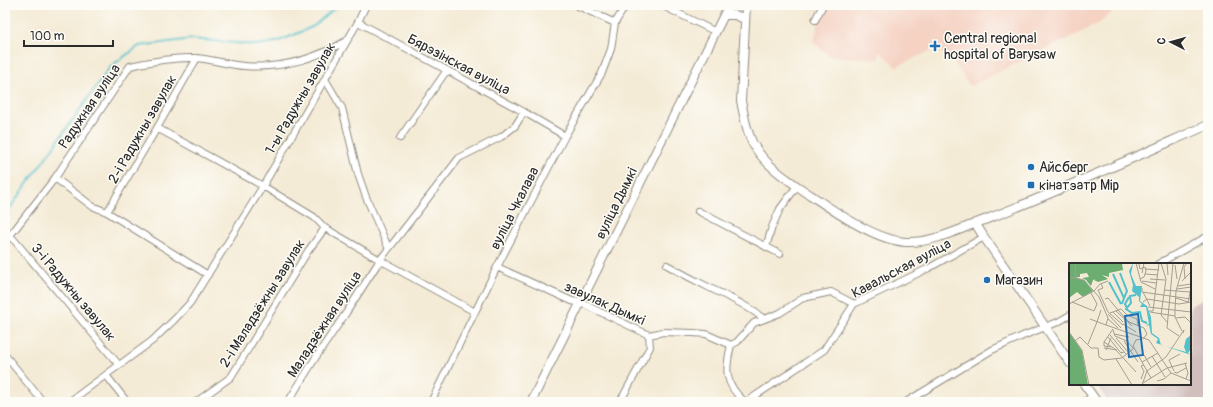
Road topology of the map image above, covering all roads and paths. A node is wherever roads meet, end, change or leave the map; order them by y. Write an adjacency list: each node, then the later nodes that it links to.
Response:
1 (366, 5): 11 (street)
2 (576, 5): 12 (street)
3 (626, 5): 12 (street)
4 (661, 5): 13 (street)
5 (729, 5): 8 (street, вуліца Дымкі)
6 (746, 5): 9 (street)
7 (823, 5): 10 (street)
8 (724, 15): 9 (street); 13 (street, вуліца Дымкі)
9 (745, 19): 25 (street)
10 (814, 20)
11 (358, 22): 14 (street, 1-ы Радужны завулак); 16 (street, Бярэзінская вуліца)
12 (615, 23): 21 (street, вуліца Чкалава)
13 (716, 32): 42 (street, вуліца Дымкі)
14 (347, 40): 15 (street, Радужная вуліца); 17 (street, 1-ы Радужны завулак)
15 (197, 58): 20 (street, 2-і Радужны завулак); 23 (street, Радужная вуліца)
16 (447, 70): 18 (street, Бярэзінская вуліца); 22 (street)
17 (325, 78): 24 (street, 1-ы Радужны завулак); 34 (street)
18 (524, 112): 21 (street, Бярэзінская вуліца); 34 (street, Маладзёжная вуліца)
19 (1208, 126): 28 (street)
20 (157, 128): 24 (street); 27 (street, 2-і Радужны завулак)
21 (565, 136): 40 (street, вуліца Чкалава)
22 (400, 138)
23 (55, 178): 27 (street); 30 (street, Радужная вуліца)
24 (263, 186): 29 (street); 41 (street, 1-ы Радужны завулак)
25 (797, 186): 28 (street); 35 (street)
26 (698, 211): 35 (street)
27 (107, 212): 41 (street)
28 (975, 223): 32 (street)
29 (325, 228): 37 (street); 59 (street, 2-і Маладзёжны завулак)
30 (10, 235): 33 (street, Радужная вуліца); 52 (street, 3-і Радужны завулак)
31 (1208, 236): 38 (street)
32 (984, 237): 43 (street, Кавальская вуліца); 47 (street)
33 (5, 242)
34 (388, 247): 37 (street, Маладзёжная вуліца)
35 (766, 247): 36 (street)
36 (780, 254)
37 (380, 260): 44 (street); 60 (street, Маладзёжная вуліца)
38 (1160, 263)
39 (667, 265): 46 (street)
40 (497, 267): 42 (street, завулак Дымкі); 44 (street, вуліца Чкалава)
41 (208, 275): 52 (street, 1-ы Радужны завулак)
42 (581, 303): 48 (street, завулак Дымкі); 62 (street, вуліца Дымкі)
43 (854, 304): 46 (street); 64 (street, Кавальская вуліца)
44 (475, 312): 61 (street, вуліца Чкалава)
45 (1069, 316): 47 (street)
46 (764, 319): 49 (street)
47 (1045, 327): 51 (street); 65 (street)
48 (650, 335): 49 (street, завулак Дымкі); 63 (street)
49 (731, 345): 64 (street)
50 (5, 355): 56 (street)
51 (1069, 362)
52 (119, 365): 53 (street, 1-ы Радужны завулак)
53 (106, 376): 57 (street, 1-ы Радужны завулак); 58 (street)
54 (1085, 385): 55 (street)
55 (1095, 399): 66 (street)
56 (43, 402)
57 (69, 402)
58 (127, 402)
59 (196, 402)
60 (288, 402)
61 (431, 402)
62 (531, 402)
63 (620, 402)
64 (745, 402)
65 (906, 402)
66 (1084, 402)

